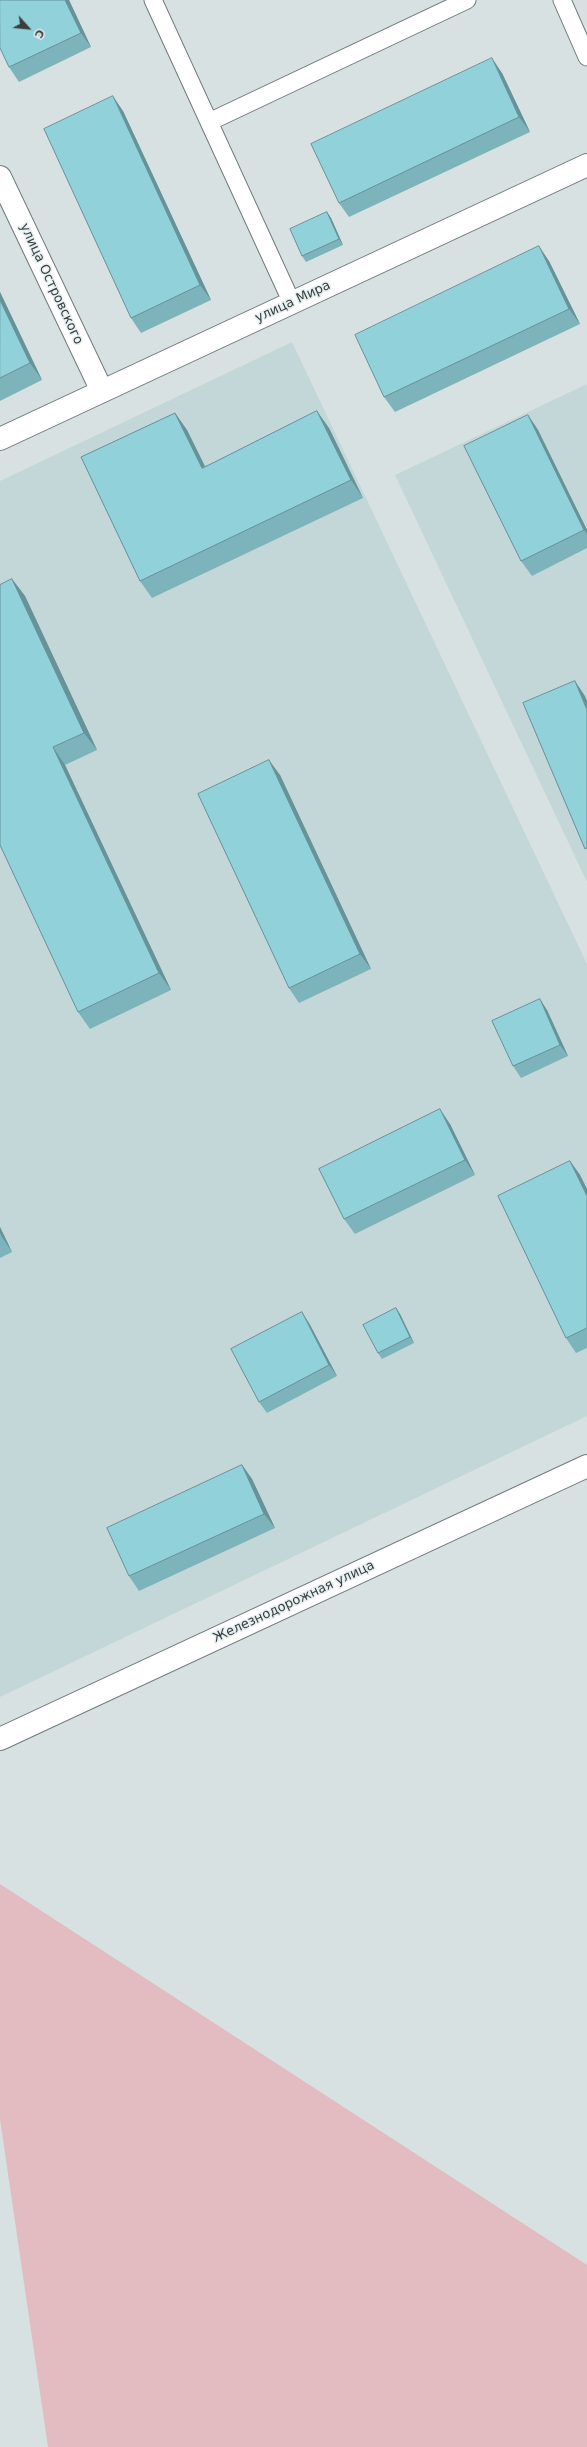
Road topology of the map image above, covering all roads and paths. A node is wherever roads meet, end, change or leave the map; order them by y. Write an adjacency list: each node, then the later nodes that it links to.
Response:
1 (153, 0): 5 (lane)
2 (467, 0): 5 (lane)
3 (562, 0): 4 (lane)
4 (587, 57)
5 (209, 122): 8 (lane)
6 (587, 165): 8 (street, улица Мира)
7 (0, 177): 9 (street, улица Островского)
8 (292, 302): 9 (street, улица Мира)
9 (102, 391): 10 (street, улица Мира)
10 (0, 439)
11 (587, 1466): 12 (street, Железнодорожная улица)
12 (0, 1739)

